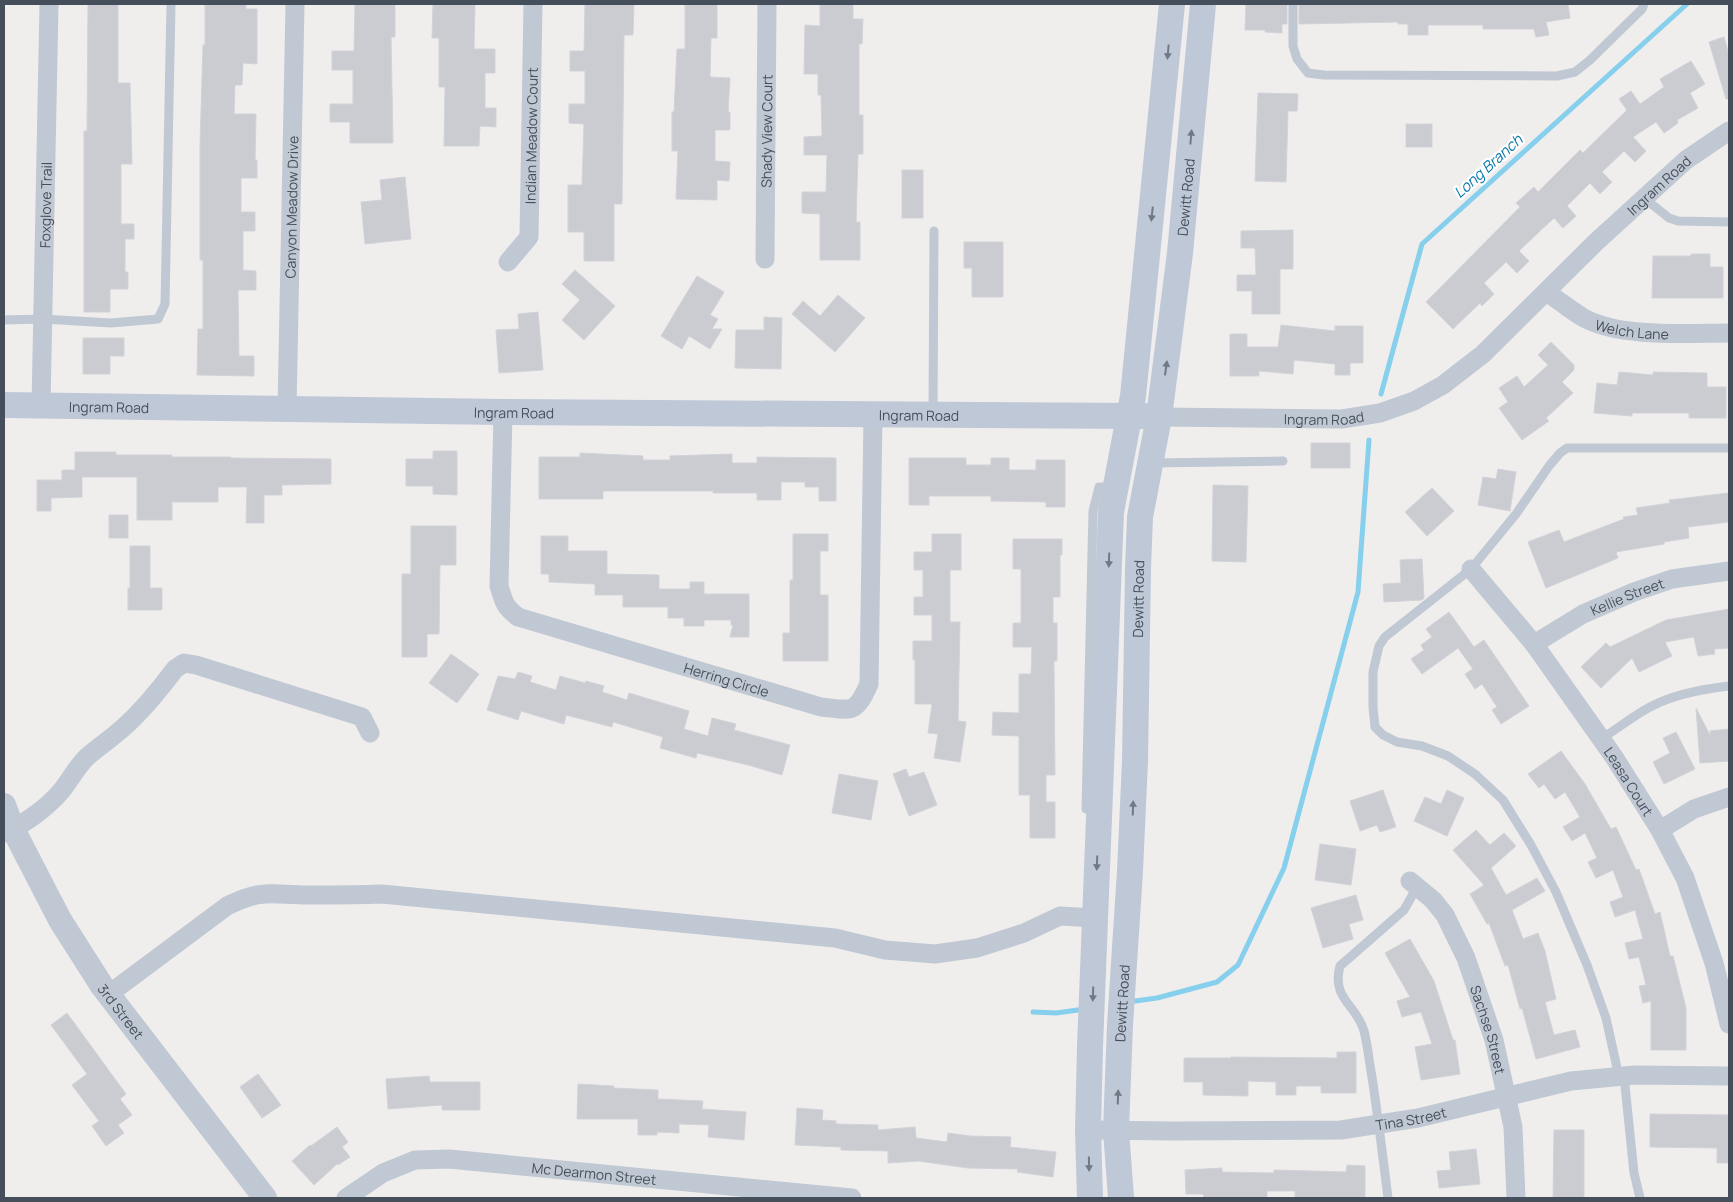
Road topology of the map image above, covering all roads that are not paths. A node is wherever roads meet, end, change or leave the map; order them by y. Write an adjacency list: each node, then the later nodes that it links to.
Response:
1 (49, 4): 17 (street, Foxglove Trail)
2 (171, 4): 17 (lane)
3 (294, 4): 22 (street, Canyon Meadow Drive)
4 (533, 4): 15 (street, Indian Meadow Court)
5 (767, 4): 14 (street, Shady View Court)
6 (1172, 4): 26 (main road, Dewitt Road, one-way to 26)
7 (1203, 4): 27 (main road, Dewitt Road, one-way to 7)
8 (1293, 4): 9 (lane)
9 (1644, 4)
10 (1729, 131): 11 (street, Ingram Road)
11 (1644, 198): 12 (lane); 16 (street, Ingram Road)
12 (1729, 222)
13 (934, 230): 25 (lane)
14 (765, 260)
15 (508, 262)
16 (1546, 292): 19 (street, Welch Lane); 27 (street, Ingram Road)
17 (43, 319): 18 (lane); 21 (street, Foxglove Trail)
18 (4, 320)
19 (1729, 333)
20 (4, 405): 21 (main road, Ingram Road)
21 (41, 406): 22 (main road, Ingram Road)
22 (287, 409): 23 (main road, Ingram Road)
23 (503, 412): 24 (main road, Ingram Road); 24 (street, Herring Circle)
24 (873, 415): 25 (main road, Ingram Road)
25 (933, 416): 26 (main road, Ingram Road)
26 (1128, 416): 27 (main road, Ingram Road); 31 (main road, Dewitt Road)
27 (1159, 417): 30 (main road, Dewitt Road)
28 (1729, 448): 33 (lane)
29 (1283, 461): 30 (lane)
30 (1151, 463): 32 (main road, Dewitt Road)
31 (1115, 487): 32 (main road); 41 (main road, Dewitt Road)
32 (1145, 490): 44 (main road, Dewitt Road, one-way to 32)
33 (1471, 569): 35 (street, Leasa Court); 51 (lane)
34 (1729, 571): 35 (street, Kellie Street)
35 (1534, 644): 38 (street, Leasa Court)
36 (1729, 686): 38 (lane)
37 (370, 733): 43 (street)
38 (1601, 739): 42 (street, Leasa Court)
39 (1729, 797): 42 (street)
40 (4, 806): 43 (street, 3rd Street)
41 (1092, 828): 44 (main road); 46 (main road, Dewitt Road, one-way to 46)
42 (1660, 830): 48 (street, Leasa Court)
43 (9, 831): 49 (street, 3rd Street)
44 (1132, 837): 47 (main road, Dewitt Road)
45 (1414, 884): 53 (street, Sachse Street); 54 (lane)
46 (1095, 918): 47 (main road); 49 (street); 55 (main road, Dewitt Road, one-way to 55)
47 (1128, 920): 56 (main road, Dewitt Road, one-way to 47)
48 (1724, 978): 50 (street, Leasa Court)
49 (109, 994): 57 (street, 3rd Street)
50 (1729, 1024)
51 (1621, 1076): 52 (street, Tina Street); 53 (street, Tina Street); 64 (lane)
52 (1729, 1076)
53 (1507, 1096): 54 (street, Tina Street); 63 (street, Sachse Street)
54 (1379, 1124): 56 (street, Tina Street); 62 (lane)
55 (1088, 1130): 56 (street, Tina Street); 60 (main road, Dewitt Road, one-way to 60)
56 (1116, 1130): 61 (main road, Dewitt Road)
57 (265, 1198)
58 (346, 1198): 59 (street, Mc Dearmon Street)
59 (852, 1198)
60 (1090, 1198)
61 (1121, 1198)
62 (1388, 1198)
63 (1516, 1198)
64 (1640, 1198)

